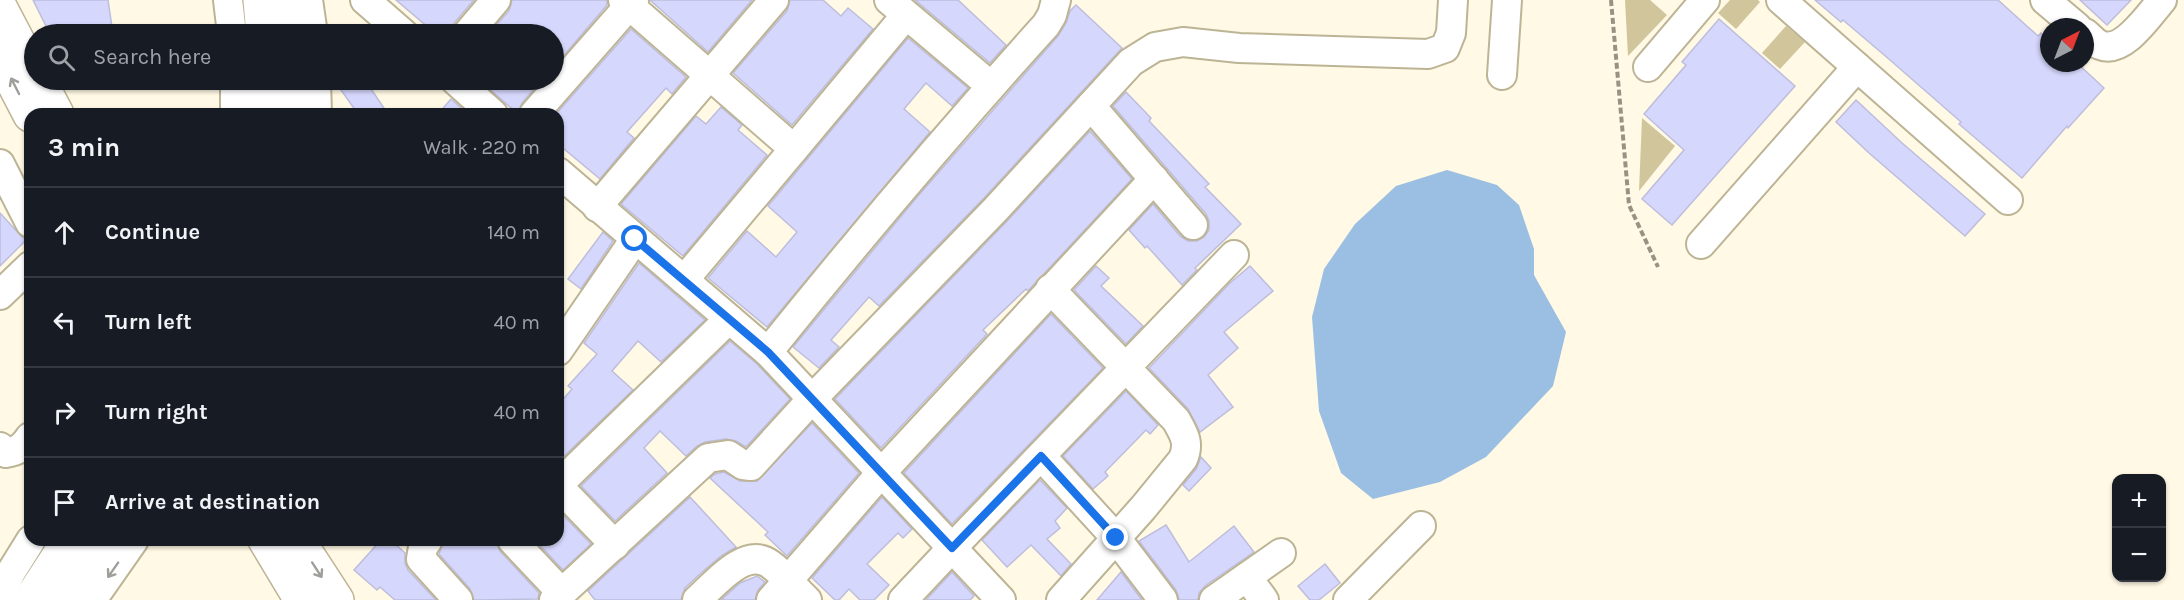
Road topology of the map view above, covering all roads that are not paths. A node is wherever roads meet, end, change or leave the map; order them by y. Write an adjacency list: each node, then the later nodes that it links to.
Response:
1 (228, 0): 19 (street)
2 (260, 0): 20 (main road)
3 (288, 0): 21 (main road)
4 (308, 0): 22 (street)
5 (365, 0): 23 (street)
6 (496, 0): 24 (street)
7 (774, 0): 31 (street)
8 (1056, 0): 33 (street)
9 (1453, 0): 41 (street)
10 (1508, 0): 30 (street)
11 (1705, 0): 28 (street)
12 (1782, 0): 29 (street)
13 (2045, 0): 18 (street)
14 (2162, 0): 25 (street)
15 (629, 2): 31 (street); 32 (street)
16 (0, 7): 26 (main road)
17 (898, 8): 33 (street); 50 (street)
18 (2066, 18)
19 (231, 24)
20 (262, 24)
21 (290, 24)
22 (312, 24)
23 (393, 24)
24 (476, 24)
25 (2094, 41)
26 (24, 53)
27 (0, 57): 42 (main road, one-way to 27)
28 (1648, 67)
29 (1857, 67): 54 (street); 59 (street)
30 (1502, 75)
31 (710, 76): 50 (street); 55 (street)
32 (564, 79)
33 (991, 86): 67 (street)
34 (44, 90): 43 (main road)
35 (235, 90): 44 (street)
36 (265, 90): 45 (main road)
37 (293, 90): 46 (main road)
38 (316, 90): 47 (street)
39 (465, 90): 48 (street)
40 (554, 90): 49 (street)
41 (1091, 106): 53 (street); 69 (street)
42 (26, 108)
43 (54, 108)
44 (235, 108)
45 (266, 108)
46 (293, 108)
47 (317, 108)
48 (486, 108)
49 (539, 108)
50 (794, 149): 62 (street)
51 (0, 164): 56 (street)
52 (564, 177): 55 (street)
53 (1154, 179): 57 (street); 63 (street)
54 (2008, 200)
55 (597, 207): 58 (street)
56 (24, 211)
57 (1193, 225)
58 (635, 239): 62 (street); 66 (street)
59 (1701, 244)
60 (1234, 255): 68 (street)
61 (24, 272): 64 (street)
62 (684, 280): 65 (street)
63 (1050, 289): 68 (street); 73 (street)
64 (0, 295)
65 (729, 319): 67 (street); 74 (street)
66 (564, 342)
67 (768, 352): 69 (street)
68 (1126, 366): 72 (street); 77 (street)
69 (812, 399): 73 (street); 78 (street)
70 (24, 446): 71 (street)
71 (0, 447)
72 (1041, 456): 77 (street); 87 (street)
73 (881, 473): 87 (street); 90 (street)
74 (564, 479)
75 (564, 491): 78 (street)
76 (1421, 526): 106 (street)
77 (1116, 538): 102 (street); 103 (street)
78 (615, 545): 91 (street)
79 (27, 546): 92 (street)
80 (65, 546): 93 (main road)
81 (98, 546): 94 (main road)
82 (130, 546): 95 (street, one-way to 95)
83 (269, 546): 96 (main road)
84 (302, 546): 97 (main road, one-way to 97)
85 (424, 546): 98 (street)
86 (517, 546): 91 (street)
87 (952, 548): 100 (street); 101 (street)
88 (1281, 553): 89 (street)
89 (1247, 577): 104 (street); 105 (street)
90 (789, 594): 99 (street)
91 (558, 597)
92 (9, 600)
93 (30, 600)
94 (64, 600)
95 (92, 600)
96 (301, 600)
97 (337, 600)
98 (459, 600)
99 (698, 600)
100 (903, 600)
101 (1001, 600)
102 (1061, 600)
103 (1163, 600)
104 (1214, 600)
105 (1264, 600)
106 (1348, 600)

